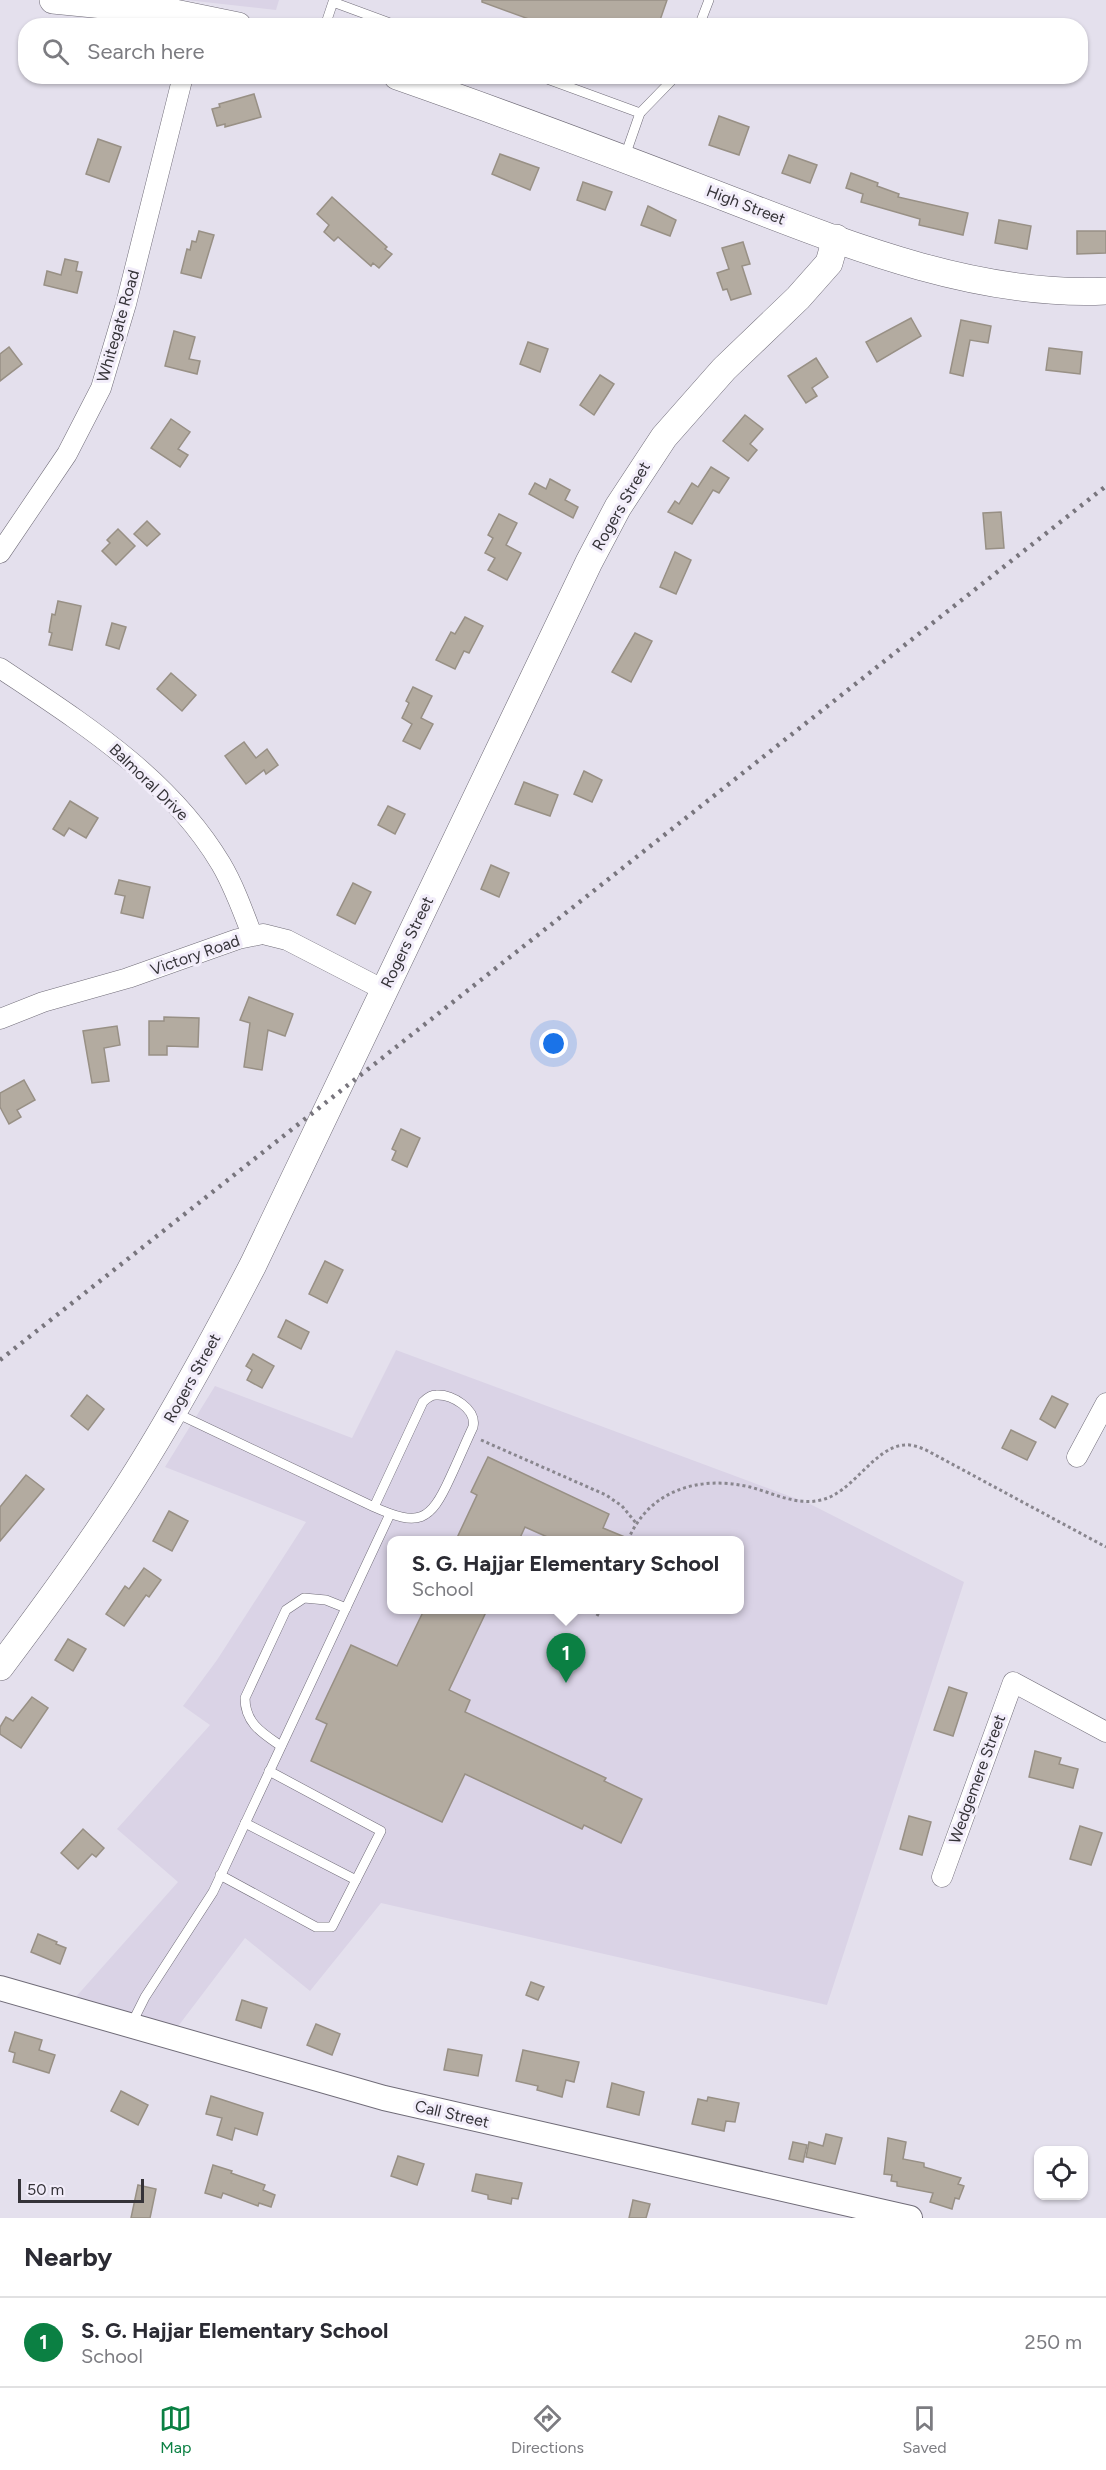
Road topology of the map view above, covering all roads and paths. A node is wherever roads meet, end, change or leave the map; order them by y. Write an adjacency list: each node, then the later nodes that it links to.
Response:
1 (53, 0): 4 (main road)
2 (710, 0): 7 (lane)
3 (331, 1): 5 (lane); 6 (lane)
4 (184, 18)
5 (327, 18)
6 (377, 18)
7 (702, 18)
8 (181, 84): 16 (street, Whitegate Road)
9 (426, 84): 13 (main road, High Street)
10 (561, 84): 12 (lane)
11 (668, 84): 12 (lane)
12 (640, 113): 13 (lane)
13 (624, 158): 14 (main road, High Street)
14 (836, 238): 15 (main road, High Street); 19 (main road, Rogers Street)
15 (1106, 291)
16 (0, 553)
17 (0, 668): 18 (street, Balmoral Drive)
18 (252, 935): 19 (street, Victory Road); 20 (street, Victory Road)
19 (384, 990): 22 (main road, Rogers Street)
20 (0, 1019)
21 (1106, 1403): 24 (street)
22 (174, 1412): 25 (lane); 31 (main road, Rogers Street)
23 (470, 1435): 25 (lane); 26 (lane); 27 (path)
24 (1077, 1457)
25 (375, 1507): 26 (lane)
26 (390, 1514): 30 (lane)
27 (636, 1523): 28 (path); 29 (path)
28 (630, 1536)
29 (1106, 1547)
30 (346, 1608): 33 (lane); 33 (lane)
31 (0, 1666)
32 (1106, 1732): 37 (street, Wedgemere Street)
33 (281, 1746): 34 (lane)
34 (269, 1771): 35 (lane); 38 (lane)
35 (245, 1823): 36 (lane); 38 (lane)
36 (220, 1875): 38 (lane); 40 (lane)
37 (942, 1876)
38 (356, 1880)
39 (0, 1988): 40 (street, Call Street)
40 (131, 2026): 41 (street, Call Street)
41 (910, 2218)

